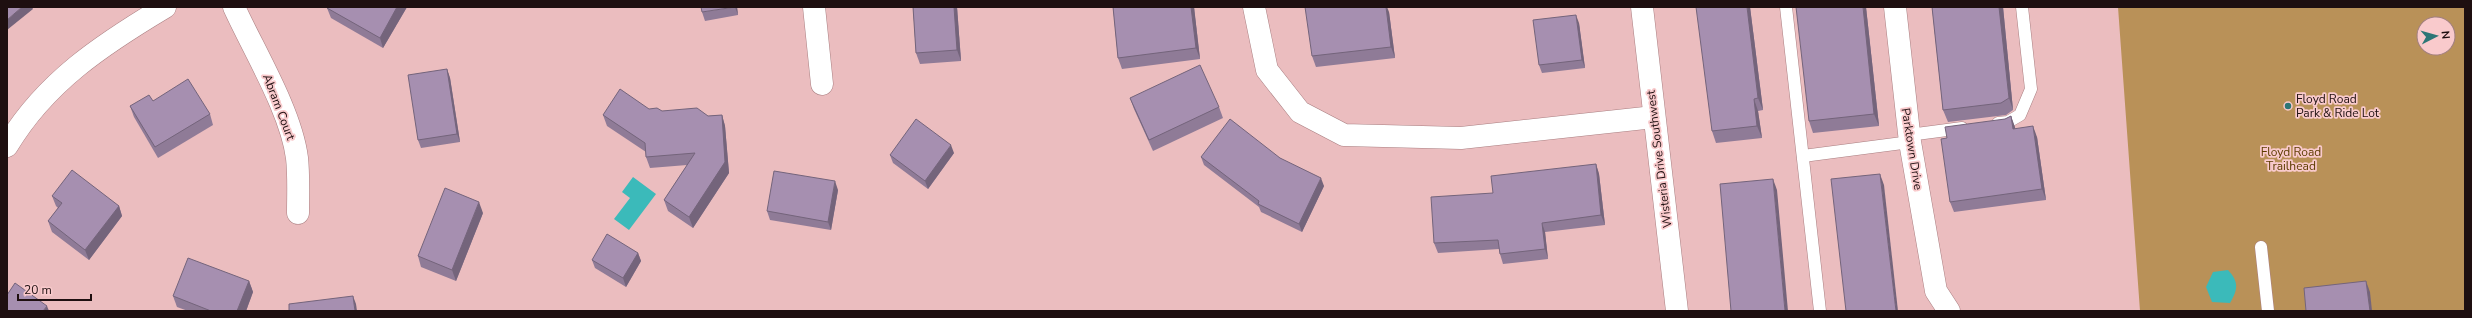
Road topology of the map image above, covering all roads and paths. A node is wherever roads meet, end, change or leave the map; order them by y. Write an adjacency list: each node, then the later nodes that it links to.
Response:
1 (165, 7): 14 (street)
2 (234, 7): 16 (street, Abram Court)
3 (814, 7): 9 (street)
4 (1254, 7): 10 (street)
5 (1642, 7): 10 (street, Wisteria Drive Southwest)
6 (1786, 7): 15 (lane)
7 (1895, 7): 13 (street, Parktown Drive)
8 (2022, 7): 11 (lane)
9 (822, 84)
10 (1654, 117): 19 (street, Wisteria Drive Southwest)
11 (1989, 124)
12 (1975, 126): 13 (lane)
13 (1910, 138): 15 (lane); 18 (street, Parktown Drive)
14 (7, 146)
15 (1803, 156): 20 (lane)
16 (298, 213)
17 (2261, 246): 22 (lane)
18 (1934, 301): 21 (street, Parktown Drive)
19 (1677, 311)
20 (1820, 311)
21 (1948, 311)
22 (2268, 311)

